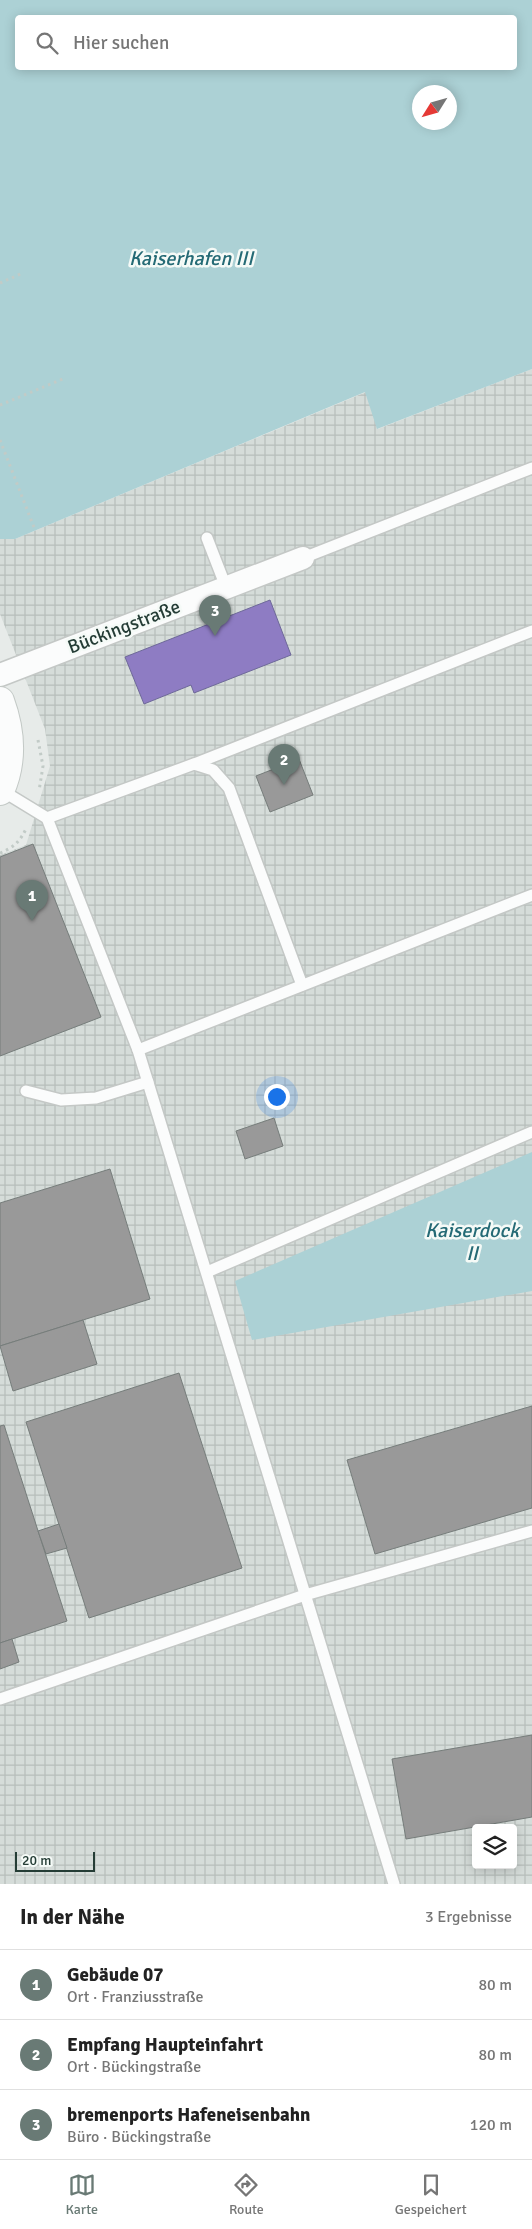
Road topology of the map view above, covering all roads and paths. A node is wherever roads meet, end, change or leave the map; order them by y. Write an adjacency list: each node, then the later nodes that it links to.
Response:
1 (23, 273): 2 (path)
2 (0, 283)
3 (65, 378): 4 (path)
4 (0, 405)
5 (0, 440): 7 (path)
6 (532, 468): 9 (lane)
7 (36, 530)
8 (207, 538): 10 (lane)
9 (303, 558): 10 (street, Bückingstraße)
10 (226, 587): 12 (street, Bückingstraße)
11 (532, 631): 14 (lane)
12 (0, 675)
13 (0, 701): 15 (main road)
14 (194, 764): 16 (lane); 18 (lane)
15 (0, 791): 16 (lane)
16 (47, 818): 19 (lane)
17 (532, 895): 18 (lane)
18 (302, 985): 19 (lane)
19 (138, 1050): 20 (lane)
20 (148, 1082): 21 (lane); 23 (lane)
21 (26, 1091)
22 (532, 1132): 23 (lane)
23 (207, 1272): 25 (lane)
24 (532, 1531): 25 (lane)
25 (305, 1596): 26 (lane); 27 (lane)
26 (0, 1699)
27 (394, 1884)

